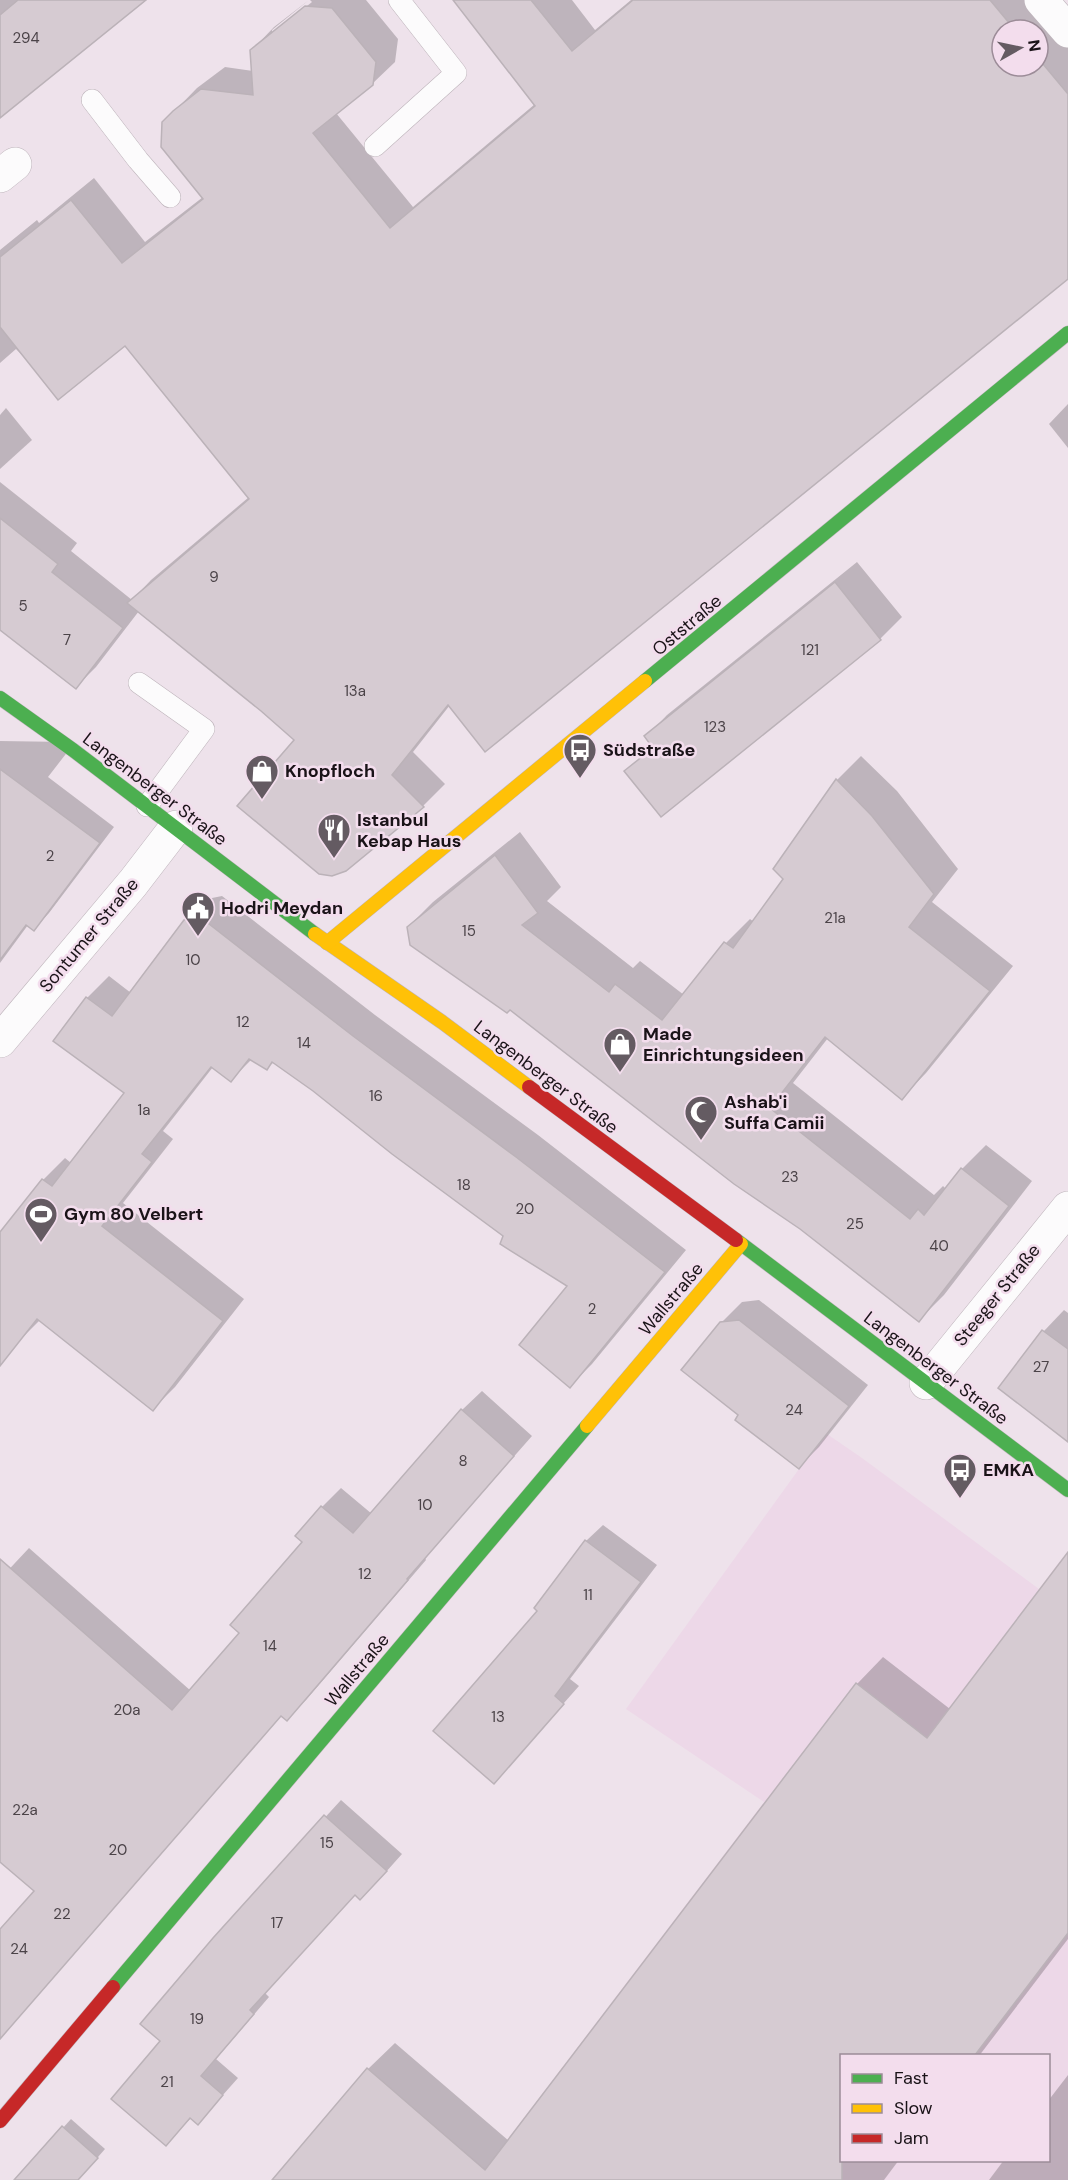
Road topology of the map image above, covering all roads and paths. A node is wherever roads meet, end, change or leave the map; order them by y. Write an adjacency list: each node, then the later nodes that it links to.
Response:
1 (399, 0): 5 (lane)
2 (1041, 0): 3 (street)
3 (1068, 31)
4 (92, 100): 6 (lane)
5 (375, 146)
6 (170, 197)
7 (1068, 333): 12 (main road, Oststraße)
8 (139, 683): 10 (lane)
9 (0, 698): 10 (main road, Langenberger Straße)
10 (147, 806): 11 (main road, Langenberger Straße)
11 (176, 827): 12 (main road, Langenberger Straße); 13 (street, Sontumer Straße)
12 (327, 943): 15 (main road, Langenberger Straße)
13 (0, 1041)
14 (1068, 1208): 16 (street, Steeger Straße)
15 (741, 1244): 16 (main road, Langenberger Straße); 18 (main road, Wallstraße)
16 (926, 1383): 17 (main road, Langenberger Straße)
17 (1068, 1490)
18 (0, 2121)

